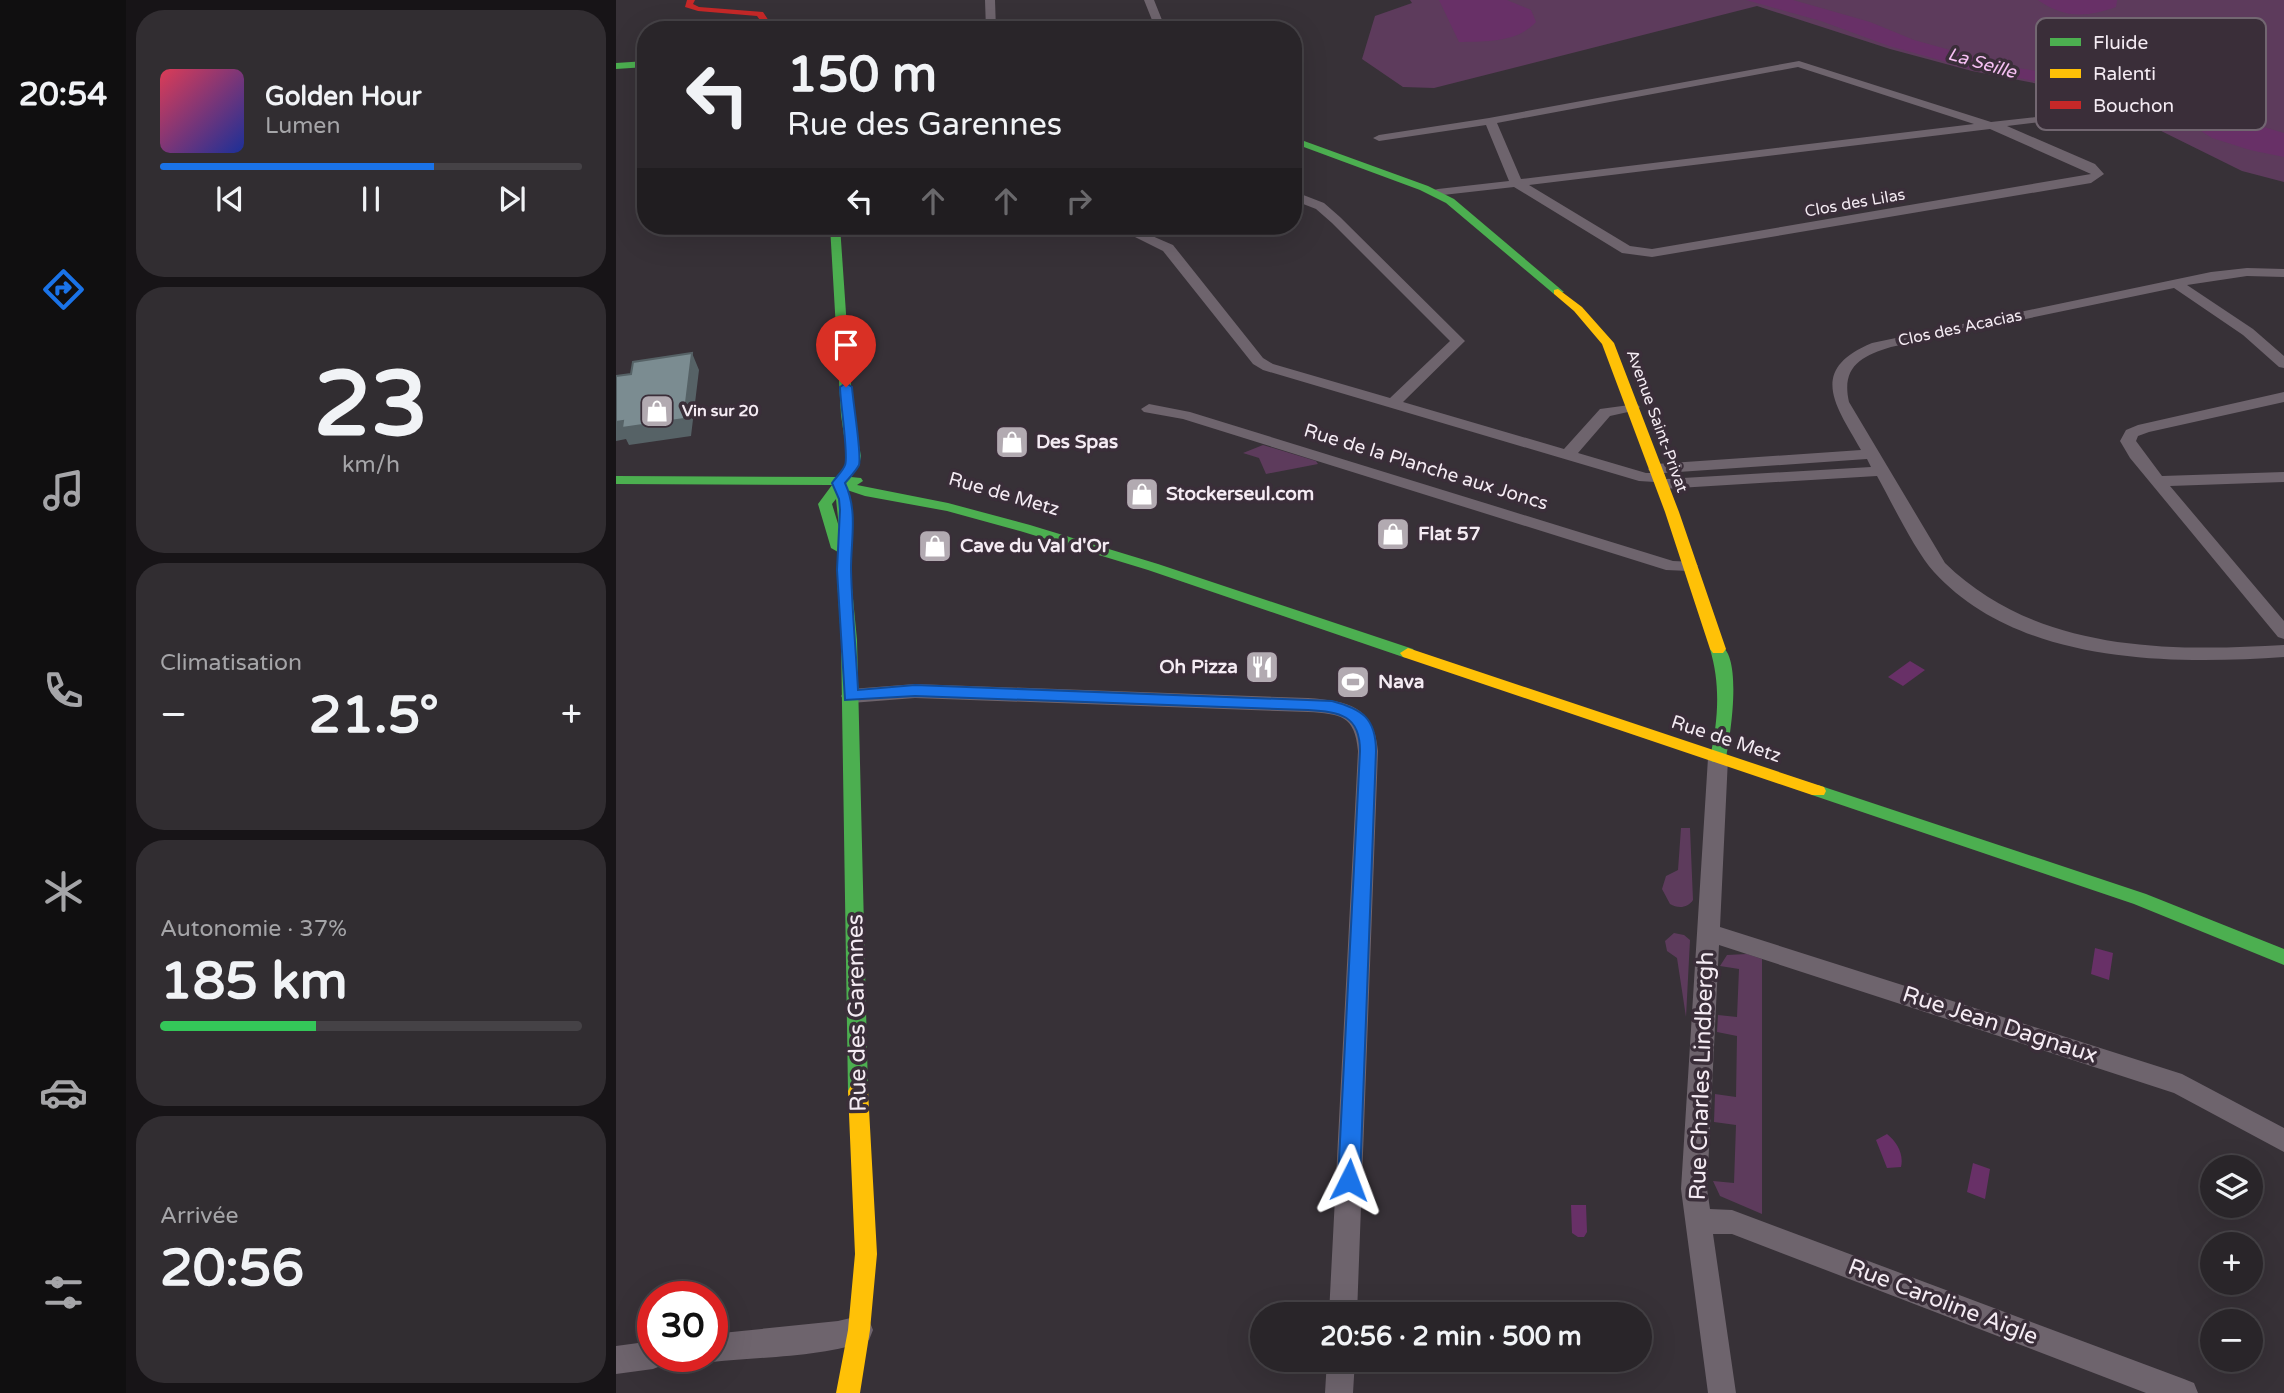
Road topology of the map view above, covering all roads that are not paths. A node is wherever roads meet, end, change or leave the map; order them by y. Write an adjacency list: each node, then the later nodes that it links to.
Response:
1 (691, 0): 4 (street)
2 (990, 0): 5 (street)
3 (1149, 0): 6 (street)
4 (765, 21)
5 (991, 21)
6 (1157, 21)
7 (637, 65): 8 (street)
8 (616, 66)
9 (2036, 120): 11 (street, Clos des Lilas)
10 (1489, 121): 11 (street, Clos des Lilas); 12 (street, Clos des Lilas); 14 (street)
11 (1992, 125): 14 (street, Clos des Lilas); 14 (street, Clos des Lilas)
12 (1379, 138)
13 (1302, 143): 15 (street, Avenue Saint-Privat)
14 (1516, 183): 15 (street, Clos des Lilas)
15 (1438, 193): 24 (street, Avenue Saint-Privat)
16 (1302, 199): 23 (street)
17 (836, 235): 33 (street, Rue des Garennes)
18 (1139, 235): 23 (street)
19 (2284, 273): 20 (street, Clos des Acacias)
20 (2177, 284): 21 (street); 26 (street, Clos des Acacias)
21 (2284, 364)
22 (2284, 397): 32 (street)
23 (1393, 403): 27 (street)
24 (1632, 407): 27 (street); 29 (street, Avenue Saint-Privat)
25 (1149, 409): 34 (street, Rue de la Planche aux Joncs)
26 (1870, 454): 28 (street, Clos des Acacias); 29 (street)
27 (1568, 455): 29 (street)
28 (1880, 471): 29 (street); 36 (street, Clos des Acacias)
29 (1659, 477): 34 (street, Avenue Saint-Privat)
30 (2284, 477): 32 (street)
31 (616, 480): 33 (street, Rue de Metz)
32 (2159, 481): 35 (street)
33 (839, 483): 37 (street, Rue des Garennes); 38 (street, Rue de Metz)
34 (1689, 566): 38 (street, Avenue Saint-Privat)
35 (2284, 633)
36 (2284, 651)
37 (851, 696): 43 (street); 44 (street, Rue des Garennes)
38 (1718, 758): 39 (street, Rue Charles Lindbergh); 40 (street, Rue de Metz)
39 (1707, 934): 41 (street, Rue Jean Dagnaux); 42 (street, Rue Charles Lindbergh)
40 (2284, 957)
41 (2284, 1141)
42 (1700, 1221): 51 (street, Rue Charles Lindbergh); 52 (street, Rue Caroline Aigle)
43 (1344, 1302)
44 (859, 1330): 45 (street); 49 (street, Rue des Garennes)
45 (728, 1346)
46 (637, 1358): 47 (street)
47 (616, 1360)
48 (1340, 1372): 50 (street)
49 (848, 1393)
50 (1339, 1393)
51 (1722, 1393)
52 (2184, 1393)

